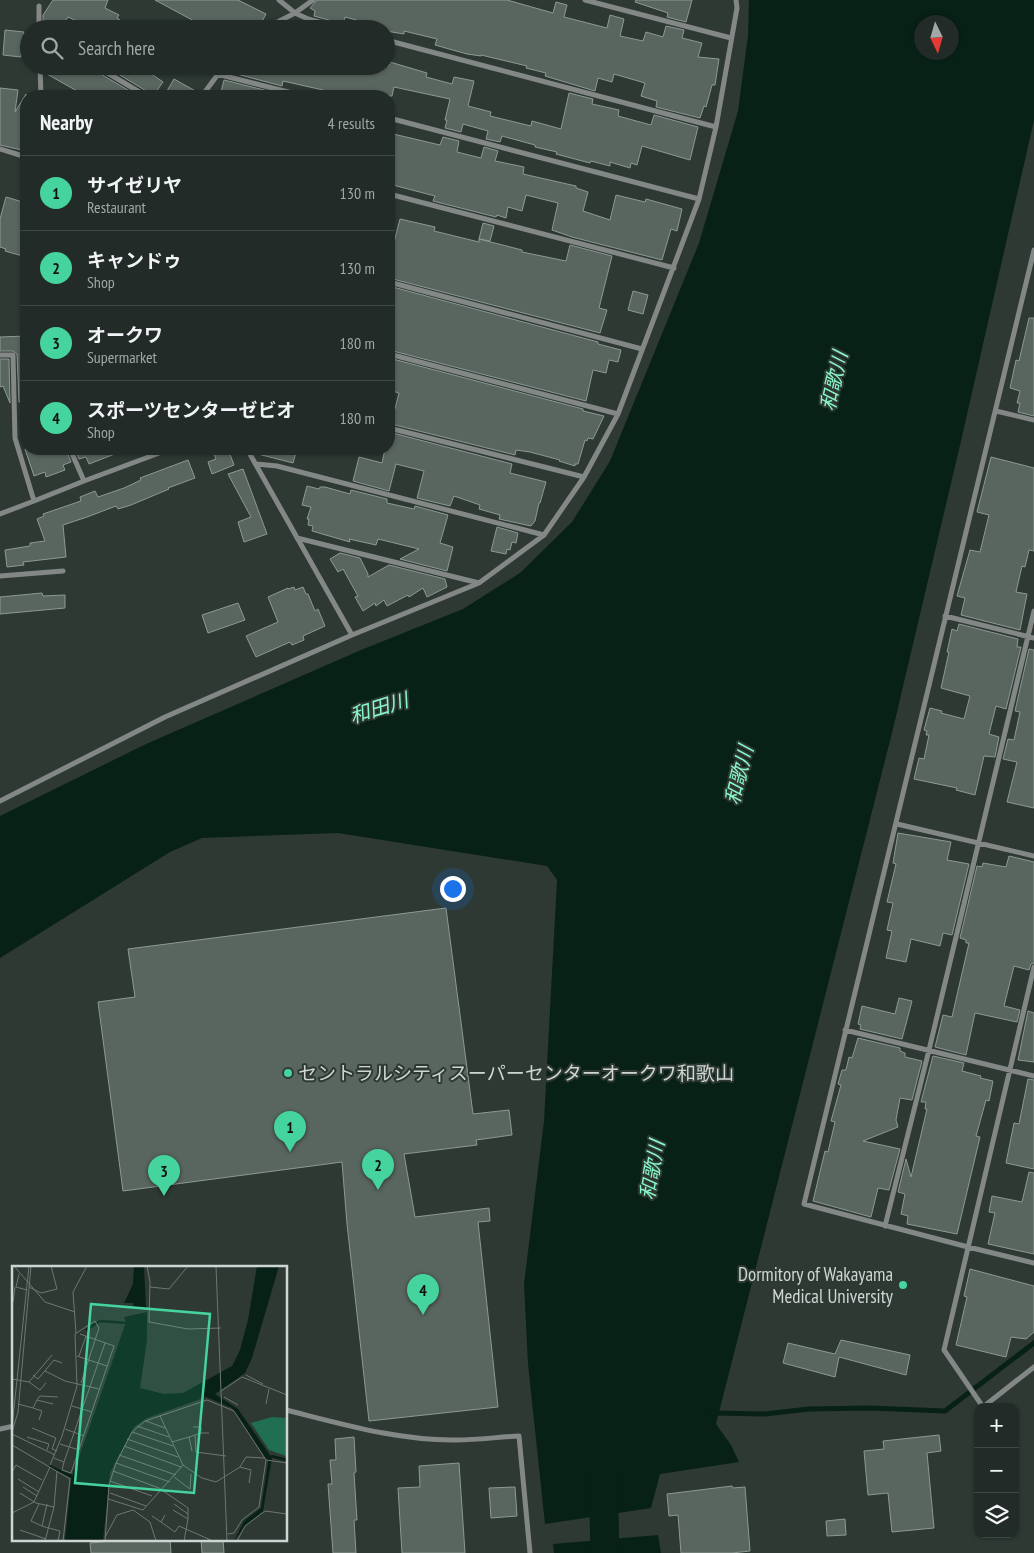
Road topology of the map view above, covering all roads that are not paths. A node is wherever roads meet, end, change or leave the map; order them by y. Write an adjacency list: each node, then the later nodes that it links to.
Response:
1 (279, 0): 6 (street)
2 (313, 0): 6 (street)
3 (585, 0): 10 (street)
4 (736, 0): 10 (street)
5 (39, 6): 7 (street)
6 (295, 13): 8 (street); 9 (street)
7 (39, 20)
8 (281, 20)
9 (312, 20)
10 (731, 38): 21 (street)
11 (395, 42): 21 (street)
12 (40, 75): 16 (street)
13 (111, 75): 17 (street)
14 (216, 75): 18 (street)
15 (221, 75): 19 (street)
16 (41, 90)
17 (136, 90)
18 (206, 90)
19 (280, 90)
20 (395, 120): 25 (street)
21 (716, 127): 25 (street)
22 (0, 148): 23 (street)
23 (20, 155)
24 (395, 196): 27 (street)
25 (699, 199): 27 (street)
26 (1034, 250): 28 (street)
27 (674, 268): 31 (street)
28 (1027, 280): 29 (street); 34 (street)
29 (1034, 282)
30 (395, 284): 31 (street)
31 (642, 349): 35 (street)
32 (0, 355): 38 (street)
33 (395, 356): 35 (street)
34 (996, 411): 36 (street); 54 (street)
35 (618, 414): 44 (street)
36 (1034, 420)
37 (395, 430): 44 (street)
38 (20, 455)
39 (20, 455): 46 (street)
40 (73, 455): 45 (street)
41 (154, 455): 45 (street)
42 (251, 455): 43 (street)
43 (256, 464): 48 (street); 49 (street)
44 (584, 477): 48 (street)
45 (84, 481): 46 (street)
46 (34, 502): 47 (street)
47 (0, 514)
48 (544, 535): 52 (street)
49 (297, 538): 52 (street); 55 (street)
50 (63, 571): 51 (street)
51 (0, 576)
52 (479, 583): 55 (street)
53 (1034, 611): 56 (street)
54 (945, 616): 56 (street); 58 (street)
55 (352, 635): 57 (street)
56 (1031, 638): 59 (street)
57 (0, 801)
58 (896, 824): 59 (street); 62 (street)
59 (978, 843): 60 (street); 63 (street)
60 (1034, 856)
61 (1034, 967): 64 (street)
62 (845, 1030): 63 (street); 66 (street)
63 (929, 1050): 64 (street); 66 (street)
64 (1010, 1070): 65 (street); 67 (street)
65 (1034, 1076)
66 (885, 1226): 67 (street)
67 (968, 1247): 68 (street); 69 (street)
68 (1034, 1263)
69 (1034, 1367)
70 (288, 1410): 71 (street)
71 (530, 1553)

